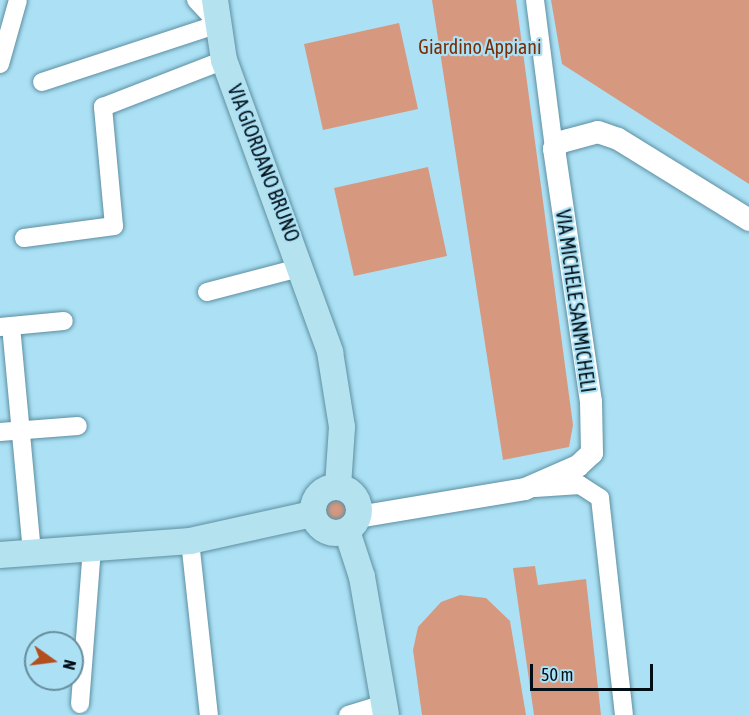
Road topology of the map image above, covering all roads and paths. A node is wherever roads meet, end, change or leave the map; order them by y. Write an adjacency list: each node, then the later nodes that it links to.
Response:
1 (18, 0): 5 (street)
2 (195, 0): 4 (street)
3 (535, 0): 9 (street)
4 (217, 12): 6 (main road, VIA GIORDANO BRUNO); 8 (street)
5 (4, 34): 7 (street)
6 (224, 60): 11 (street, VIA GIORDANO BRUNO); 12 (main road, VIA GIORDANO BRUNO)
7 (0, 64)
8 (42, 82)
9 (554, 149): 10 (street); 20 (street, VIA MICHELE SANMICHELI)
10 (749, 220)
11 (24, 238)
12 (303, 267): 13 (street, VIA GIORDANO BRUNO); 19 (main road, VIA GIORDANO BRUNO)
13 (207, 292)
14 (64, 321): 15 (street)
15 (5, 327): 17 (street)
16 (78, 426): 17 (street)
17 (20, 431): 18 (street); 25 (street)
18 (0, 432)
19 (338, 486): 21 (main road); 22 (main road)
20 (525, 489): 22 (street); 31 (street)
21 (312, 514): 22 (main road); 23 (main road)
22 (353, 524): 28 (main road)
23 (190, 541): 24 (main road); 29 (street)
24 (92, 548): 25 (main road); 27 (street)
25 (32, 553): 26 (main road)
26 (0, 555)
27 (80, 704)
28 (386, 710): 30 (street)
29 (209, 715)
30 (348, 715)
31 (624, 715)

